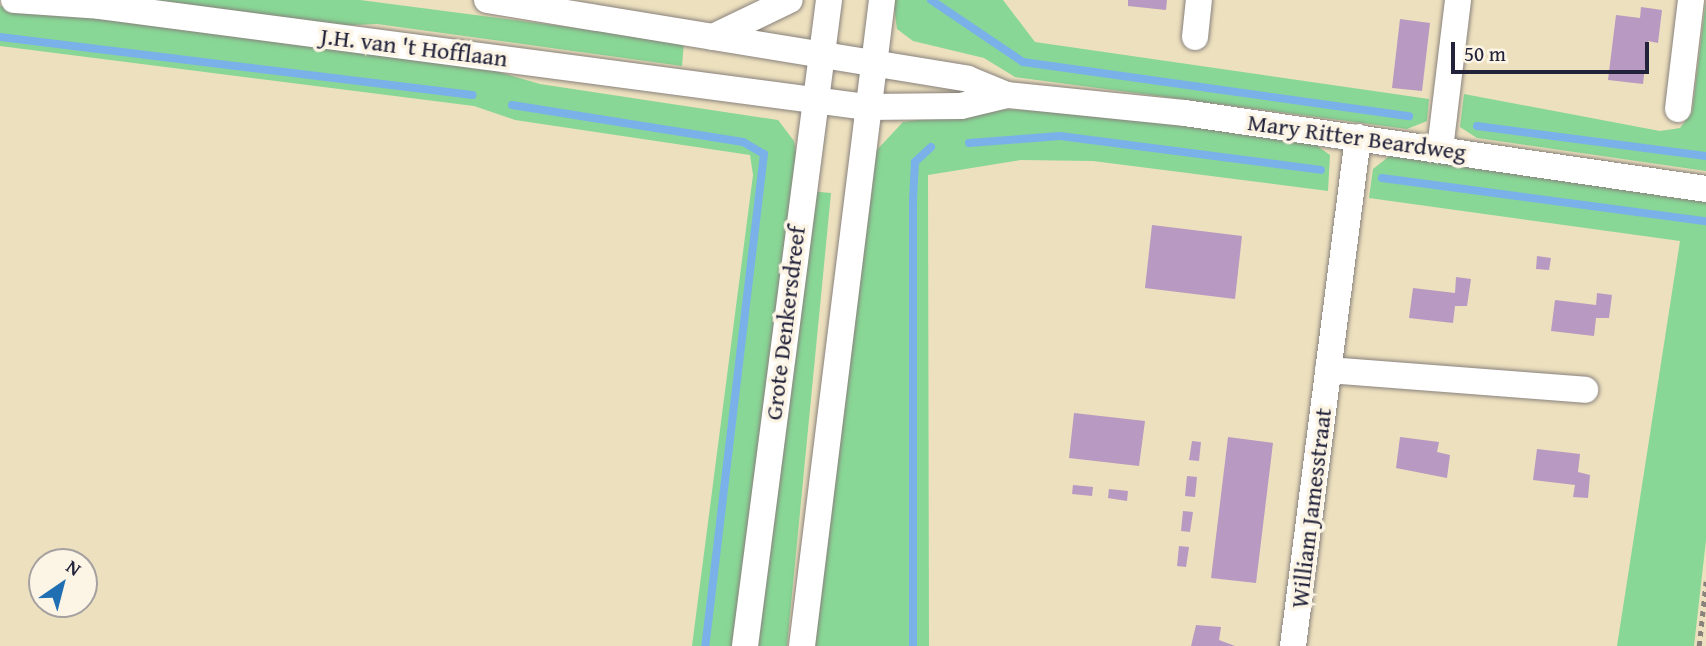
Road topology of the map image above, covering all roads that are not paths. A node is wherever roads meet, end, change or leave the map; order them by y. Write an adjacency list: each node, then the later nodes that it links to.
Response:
1 (14, 0): 14 (street, J.H. van 't Hofflaan)
2 (487, 0): 9 (street)
3 (790, 0): 9 (street)
4 (829, 0): 11 (street, Grote Denkersdreef)
5 (882, 0): 12 (street)
6 (1199, 0): 10 (street)
7 (1458, 0): 18 (street)
8 (1691, 0): 16 (street)
9 (712, 37): 11 (street)
10 (1195, 37)
11 (820, 54): 12 (street, Mary Ritter Beardweg); 14 (street, Grote Denkersdreef)
12 (873, 63): 13 (street, Mary Ritter Beardweg); 15 (street)
13 (1007, 95): 15 (street, Mary Ritter Beardweg); 17 (street, Mary Ritter Beardweg)
14 (814, 98): 15 (street, J.H. van 't Hofflaan); 22 (street, Grote Denkersdreef)
15 (867, 107): 23 (street)
16 (1678, 109)
17 (1358, 137): 18 (street, Mary Ritter Beardweg); 20 (street, William Jamesstraat)
18 (1440, 149): 19 (street, Mary Ritter Beardweg)
19 (1706, 189)
20 (1328, 370): 21 (street); 24 (street, William Jamesstraat)
21 (1585, 390)
22 (745, 646)
23 (802, 646)
24 (1293, 646)

